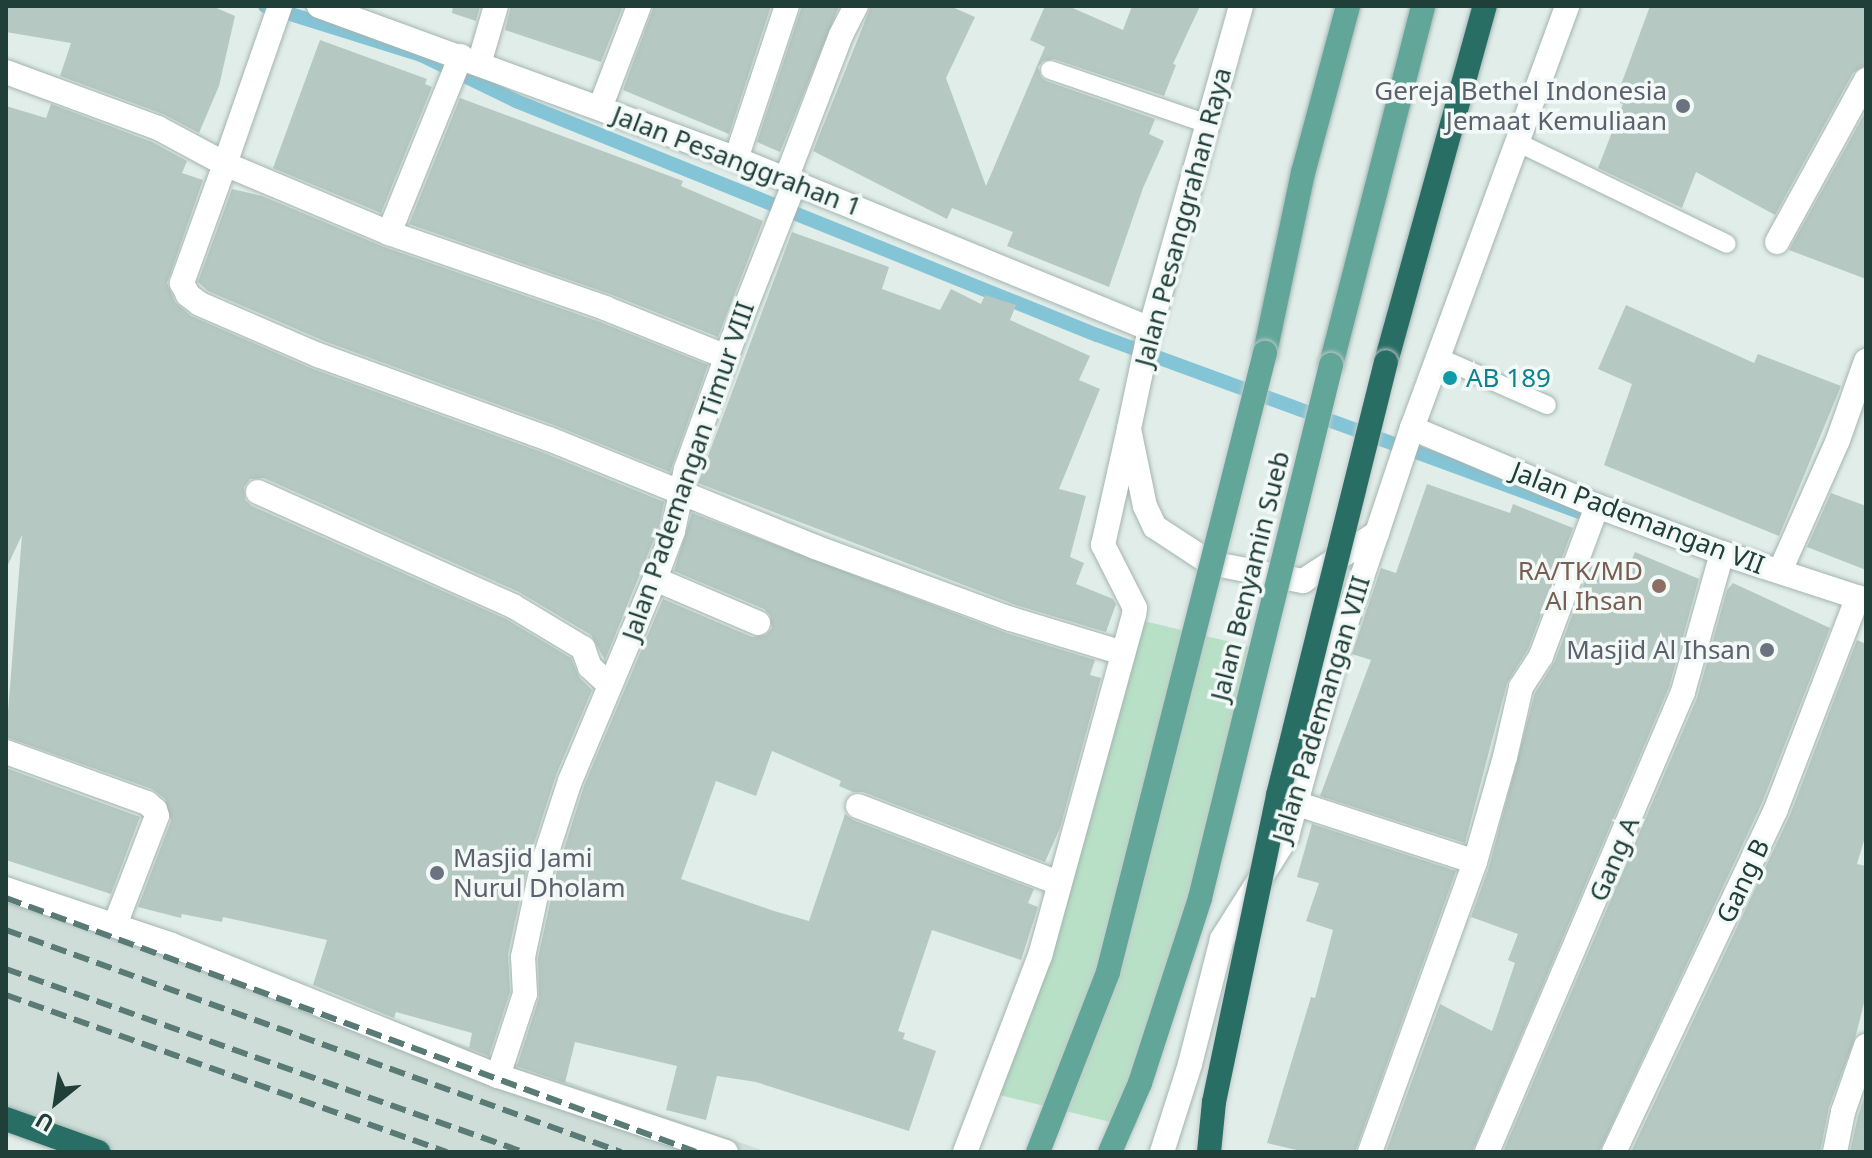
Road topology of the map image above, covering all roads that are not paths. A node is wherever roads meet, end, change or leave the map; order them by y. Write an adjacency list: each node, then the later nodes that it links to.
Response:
1 (280, 6): 20 (street)
2 (319, 6): 12 (street, Jalan Pesanggrahan 1)
3 (496, 6): 12 (street)
4 (639, 6): 16 (street)
5 (787, 6): 19 (street)
6 (856, 6): 21 (street, Jalan Pademangan Timur VIII)
7 (1241, 6): 17 (street, Jalan Pesanggrahan Raya)
8 (1348, 6): 56 (main road, Jalan Benyamin Sueb, bridge)
9 (1423, 6): 57 (main road, Jalan Benyamin Sueb, bridge)
10 (1485, 6): 59 (highway, bridge)
11 (1567, 6): 18 (street, Jalan Pademangan VIII)
12 (461, 70): 16 (street, Jalan Pesanggrahan 1); 22 (street)
13 (1050, 70): 17 (lane)
14 (6, 72): 20 (street)
15 (1866, 80): 23 (street)
16 (600, 108): 19 (street, Jalan Pesanggrahan 1)
17 (1208, 124): 25 (street, Jalan Pesanggrahan Raya)
18 (1517, 142): 24 (lane); 27 (street, Jalan Pademangan VIII)
19 (736, 159): 21 (street, Jalan Pesanggrahan 1)
20 (225, 164): 22 (street); 33 (street)
21 (792, 183): 25 (street, Jalan Pesanggrahan 1); 26 (street, Jalan Pademangan Timur VIII)
22 (389, 233): 26 (street)
23 (1777, 242)
24 (1727, 244)
25 (1150, 329): 31 (street, Jalan Pesanggrahan Raya)
26 (727, 357): 33 (street, Jalan Pademangan Timur VIII)
27 (1438, 357): 29 (lane); 30 (street, Jalan Pademangan VIII)
28 (1866, 361): 37 (street)
29 (1547, 405)
30 (1412, 428): 34 (street, Jalan Pademangan VII); 35 (street, Jalan Pademangan VIII)
31 (1129, 429): 35 (street, Jalan Pademangan VIII); 41 (street, Jalan Pesanggrahan Raya)
32 (258, 492): 42 (street)
33 (681, 492): 38 (street, Jalan Pademangan Timur VIII); 41 (street)
34 (1595, 510): 36 (street, Jalan Pademangan VII); 46 (street)
35 (1377, 533): 44 (street, Jalan Pademangan VIII)
36 (1722, 556): 37 (street, Jalan Pademangan VII); 61 (street, Gang A)
37 (1780, 571): 39 (street, Jalan Pademangan VII)
38 (655, 579): 40 (street); 42 (street, Jalan Pademangan Timur VIII)
39 (1859, 600): 62 (street, Gang B)
40 (758, 623)
41 (1123, 653): 47 (street, Jalan Pesanggrahan Raya)
42 (608, 684): 51 (street, Jalan Pademangan Timur VIII)
43 (6, 752): 49 (street)
44 (1295, 803): 46 (street); 58 (street, Jalan Pademangan VIII)
45 (858, 806): 47 (street)
46 (1475, 862): 60 (street)
47 (1059, 883): 55 (street, Jalan Pesanggrahan Raya)
48 (6, 889): 49 (street)
49 (115, 925): 51 (street)
50 (1866, 1046): 63 (street)
51 (498, 1076): 54 (street)
52 (6, 1119): 53 (highway)
53 (98, 1152)
54 (726, 1152)
55 (965, 1152)
56 (1038, 1152)
57 (1110, 1152)
58 (1162, 1152)
59 (1209, 1152)
60 (1370, 1152)
61 (1487, 1152)
62 (1614, 1152)
63 (1835, 1152)

